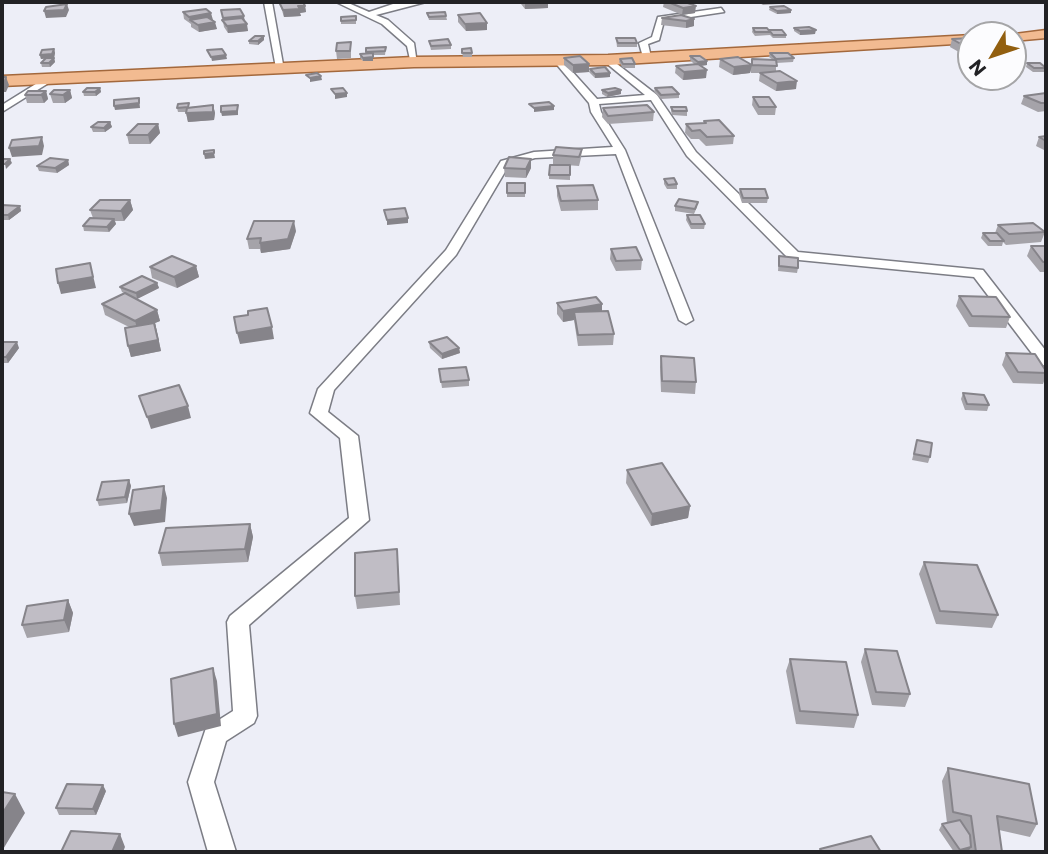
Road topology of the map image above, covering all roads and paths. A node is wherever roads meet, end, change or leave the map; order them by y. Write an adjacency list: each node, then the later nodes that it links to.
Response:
1 (268, 2): 11 (street)
2 (340, 2): 5 (street)
3 (422, 2): 5 (street)
4 (721, 10): 7 (street)
5 (368, 15): 10 (street)
6 (957, 41): 7 (main road)
7 (647, 57): 9 (main road)
8 (557, 60): 9 (main road); 10 (main road); 15 (street)
9 (608, 60): 14 (street)
10 (414, 62): 11 (main road)
11 (281, 68): 12 (main road)
12 (50, 79): 13 (main road); 16 (street)
13 (2, 81)
14 (654, 97): 15 (street); 19 (street)
15 (594, 102): 17 (street)
16 (2, 109)
17 (621, 150): 18 (street); 20 (street)
18 (686, 320)
19 (1046, 361)
20 (222, 852)

